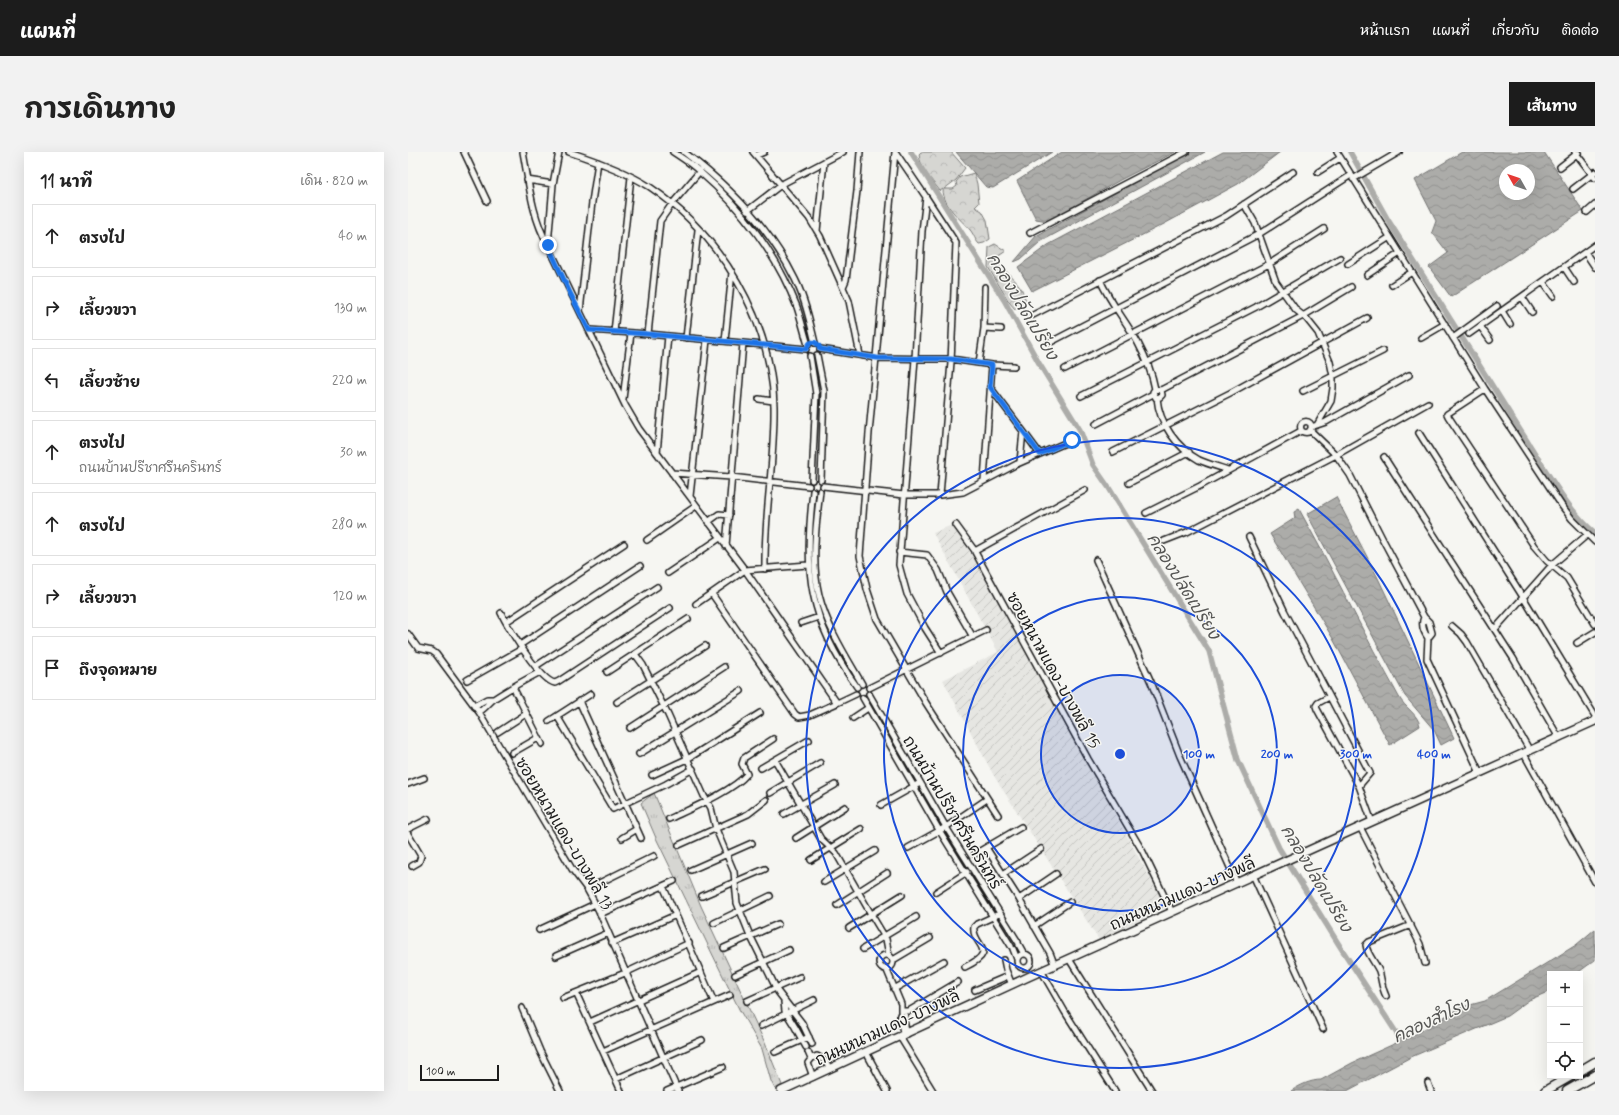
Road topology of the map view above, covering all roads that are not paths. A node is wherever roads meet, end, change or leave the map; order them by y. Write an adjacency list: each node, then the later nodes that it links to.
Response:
1 (464, 152): 32 (street)
2 (523, 152): 27 (street)
3 (558, 152): 28 (street)
4 (569, 152): 17 (street)
5 (673, 152): 20 (street)
6 (684, 152): 36 (street)
7 (764, 152): 15 (street)
8 (843, 152): 18 (street)
9 (860, 152): 61 (street)
10 (1186, 152): 42 (street)
11 (1337, 152): 16 (street)
12 (1399, 152): 26 (street)
13 (896, 153): 31 (street); 104 (street)
14 (1577, 153): 19 (street); 23 (street)
15 (755, 154): 29 (street)
16 (1340, 158): 22 (street); 26 (street)
17 (598, 162): 24 (street); 70 (street)
18 (824, 162): 29 (street); 41 (street)
19 (1560, 167)
20 (700, 171): 33 (street); 38 (street)
21 (1293, 172): 34 (street)
22 (1318, 172)
23 (1594, 175): 30 (street)
24 (631, 177): 33 (street); 81 (street)
25 (1348, 177): 43 (street)
26 (1353, 179): 44 (street)
27 (527, 180): 28 (street); 45 (street)
28 (553, 184): 45 (street)
29 (782, 184): 36 (street); 41 (street)
30 (1573, 189)
31 (926, 197): 105 (street); 106 (street)
32 (487, 201)
33 (672, 204): 40 (street); 83 (street)
34 (1244, 204): 43 (street); 57 (street)
35 (1595, 205): 37 (street)
36 (748, 210): 38 (street); 94 (street)
37 (1586, 212)
38 (743, 214): 98 (street)
39 (1324, 229): 50 (street)
40 (698, 230): 54 (street); 87 (street)
41 (817, 231): 61 (street)
42 (1030, 233)
43 (1259, 234): 50 (street); 68 (street)
44 (1390, 237): 48 (street); 51 (street)
45 (548, 245): 70 (street)
46 (1595, 245): 47 (street)
47 (1585, 252): 52 (street); 53 (street)
48 (1400, 253): 55 (street); 56 (street)
49 (1340, 258): 64 (street)
50 (1269, 264): 64 (street); 84 (street)
51 (1348, 264)
52 (1595, 267)
53 (1564, 268): 58 (street); 59 (street)
54 (732, 272): 92 (street); 97 (street)
55 (1412, 272): 60 (street); 75 (street)
56 (1367, 275)
57 (1100, 280): 68 (street); 72 (street)
58 (1543, 282): 65 (street); 66 (street)
59 (1574, 282)
60 (1392, 285)
61 (843, 287): 102 (street)
62 (985, 287): 78 (street)
63 (1351, 287): 73 (street)
64 (1283, 292): 73 (street); 107 (street)
65 (1553, 296)
66 (1522, 297): 69 (street); 71 (street)
67 (1497, 306): 89 (street)
68 (1114, 308): 84 (street); 95 (street)
69 (1502, 311): 76 (street); 77 (street)
70 (580, 312): 80 (street)
71 (1532, 312)
72 (1032, 315)
73 (1303, 316): 96 (street); 117 (street)
74 (1367, 318): 96 (street)
75 (1445, 324): 88 (street); 89 (street)
76 (1510, 324)
77 (1480, 326): 85 (street); 91 (street)
78 (984, 328): 79 (street); 108 (street)
79 (1001, 329)
80 (589, 330): 81 (street); 120 (street)
81 (614, 332): 82 (street)
82 (631, 333): 83 (street); 120 (street)
83 (648, 334): 86 (street)
84 (1132, 334): 107 (street); 111 (street)
85 (1469, 334)
86 (668, 336): 87 (street); 132 (street)
87 (686, 338): 90 (street)
88 (1421, 338)
89 (1453, 338): 115 (street)
90 (707, 340): 92 (street); 139 (street)
91 (1490, 340)
92 (725, 341): 93 (street)
93 (743, 343): 97 (street); 140 (street)
94 (815, 343): 98 (street); 99 (street)
95 (1049, 343)
96 (1323, 343): 113 (street); 124 (street)
97 (764, 345): 98 (street); 121 (street)
98 (807, 347): 103 (street)
99 (820, 349): 101 (street); 102 (street)
100 (1383, 351): 113 (street)
101 (817, 355): 103 (street); 142 (street)
102 (860, 355): 104 (street)
103 (810, 356): 141 (street)
104 (877, 358): 105 (street); 148 (street)
105 (915, 358): 106 (street); 151 (street)
106 (951, 359): 108 (street); 153 (street)
107 (1148, 362): 117 (street); 118 (street)
108 (979, 363): 109 (street)
109 (992, 365): 110 (street); 114 (street)
110 (1014, 366)
111 (1065, 369)
112 (1410, 375): 125 (street)
113 (1333, 376): 116 (street); 125 (street)
114 (990, 387): 127 (street); 143 (street)
115 (1485, 389): 159 (street); 171 (street)
116 (1303, 391)
117 (1157, 393): 123 (street); 124 (street)
118 (1081, 396)
119 (759, 399): 121 (street)
120 (623, 401): 132 (street)
121 (773, 401): 144 (street)
122 (1428, 403): 134 (street)
123 (1096, 424)
124 (1166, 426): 130 (street); 131 (street)
125 (1313, 428): 126 (street); 126 (street); 134 (street)
126 (1301, 430): 137 (street)
127 (1023, 431): 133 (street); 136 (street)
128 (1418, 433): 178 (street)
129 (1072, 440): 133 (street)
130 (1113, 452)
131 (1189, 452): 137 (street); 145 (street)
132 (657, 453): 138 (street)
133 (1040, 454): 136 (street)
134 (1336, 454): 163 (street); 245 (street)
135 (1384, 458): 188 (street)
136 (1020, 462): 143 (street)
137 (1228, 470): 155 (street)
138 (672, 473): 139 (street); 152 (street)
139 (693, 475): 140 (street); 152 (street)
140 (731, 477): 144 (street); 156 (street)
141 (812, 480): 142 (street); 146 (street)
142 (821, 480): 147 (street)
143 (984, 480): 153 (street)
144 (770, 482): 146 (street); 173 (street)
145 (1128, 483)
146 (809, 486): 150 (street)
147 (822, 489): 148 (street); 150 (street); 205 (street)
148 (865, 490): 151 (street); 200 (street)
149 (1085, 490): 167 (street)
150 (813, 492): 170 (street)
151 (904, 495): 153 (street); 168 (street)
152 (690, 496): 154 (street)
153 (940, 496)
154 (696, 506): 157 (street); 162 (street)
155 (1146, 513)
156 (728, 515): 157 (street); 166 (street)
157 (708, 522): 161 (street)
158 (956, 525): 167 (street, ซอยหนามแดง-บางพลี 15)
159 (1587, 535): 164 (street); 171 (street)
160 (1249, 537): 212 (street)
161 (720, 538): 166 (street); 175 (street)
162 (647, 540)
163 (1164, 541)
164 (1595, 542)
165 (624, 544): 184 (street)
166 (726, 546): 174 (street)
167 (975, 551): 318 (street, ซอยหนามแดง-บางพลี 15)
168 (899, 552): 192 (street); 197 (street)
169 (1096, 560): 305 (street)
170 (808, 565): 173 (street); 182 (street)
171 (1552, 565): 178 (street); 186 (street)
172 (640, 566): 195 (street)
173 (765, 569): 174 (street)
174 (745, 570): 177 (street); 217 (street)
175 (668, 573)
176 (657, 587): 198 (street)
177 (712, 594): 179 (street); 217 (street)
178 (1523, 597): 188 (street); 225 (street)
179 (696, 604)
180 (670, 608): 201 (street)
181 (500, 613): 184 (street)
182 (819, 617): 185 (street); 207 (street)
183 (688, 619): 196 (street)
184 (506, 622): 195 (street)
185 (801, 624)
186 (1595, 624)
187 (1452, 626): 237 (street)
188 (1495, 629): 233 (street)
189 (986, 630): 192 (street)
190 (1595, 632): 193 (street)
191 (408, 634): 218 (street, ซอยหนามแดง-บางพลี 13)
192 (973, 637): 197 (street)
193 (1577, 643)
194 (705, 646): 204 (street)
195 (521, 647): 198 (street); 203 (street)
196 (635, 654): 202 (street); 204 (street)
197 (941, 654): 200 (street)
198 (536, 666): 201 (street)
199 (724, 667): 219 (street)
200 (907, 670): 209 (street); 255 (street)
201 (540, 672): 206 (street)
202 (607, 672)
203 (467, 680)
204 (651, 681): 216 (street); 219 (street)
205 (862, 684): 207 (street); 209 (street)
206 (513, 687): 214 (street); 223 (street)
207 (857, 687): 211 (street)
208 (741, 690): 230 (street)
209 (869, 691): 213 (street); 249 (street, ถนนบ้านปรีชาศรีนครินทร์)
210 (591, 694): 215 (street)
211 (856, 694): 213 (street, ถนนบ้านปรีชาศรีนครินทร์); 217 (street)
212 (1329, 697): 252 (street); 252 (street)
213 (862, 698): 220 (street, ถนนบ้านปรีชาศรีนครินทร์)
214 (493, 699): 218 (street); 221 (street)
215 (579, 701): 224 (street); 258 (street)
216 (617, 702)
217 (837, 703)
218 (474, 706): 221 (street, ซอยหนามแดง-บางพลี 13)
219 (664, 706): 229 (street); 230 (street)
220 (868, 708): 226 (street); 253 (street, ถนนบ้านปรีชาศรีนครินทร์)
221 (478, 712): 307 (street, ซอยหนามแดง-บางพลี 13)
222 (760, 713): 240 (street)
223 (526, 714): 231 (street); 232 (street)
224 (557, 716): 227 (street); 258 (street)
225 (1595, 716)
226 (853, 718)
227 (549, 721)
228 (1595, 721): 233 (main road, ถนนหนามแดง-บางพลี)
229 (630, 728)
230 (676, 731): 239 (street); 240 (street)
231 (498, 732)
232 (538, 738): 236 (street); 238 (street)
233 (1559, 738): 237 (main road, ถนนหนามแดง-บางพลี)
234 (774, 739): 257 (street)
235 (809, 740): 241 (street)
236 (542, 744)
237 (1527, 752): 245 (main road, ถนนหนามแดง-บางพลี); 304 (street)
238 (512, 753)
239 (639, 754)
240 (689, 758): 244 (street); 246 (street)
241 (775, 760): 243 (street); 248 (street)
242 (820, 763): 248 (street)
243 (761, 768)
244 (693, 769): 257 (street); 258 (street)
245 (1480, 773): 266 (main road, ถนนหนามแดง-บางพลี)
246 (652, 775)
247 (424, 778): 250 (street)
248 (788, 782): 254 (street); 260 (street)
249 (920, 783): 253 (street); 268 (street, ถนนบ้านปรีชาศรีนครินทร์)
250 (408, 784)
251 (835, 785): 260 (street)
252 (1359, 786): 266 (street)
253 (914, 787): 259 (street); 275 (street, ถนนบ้านปรีชาศรีนครินทร์)
254 (770, 793)
255 (987, 799): 263 (street); 268 (street)
256 (766, 800): 273 (street)
257 (707, 801): 265 (street); 273 (street)
258 (626, 803): 272 (street)
259 (882, 804)
260 (802, 805): 262 (street); 267 (street)
261 (845, 807): 267 (street)
262 (784, 814)
263 (998, 815)
264 (428, 818): 271 (street)
265 (669, 819)
266 (1372, 822): 270 (main road, ถนนหนามแดง-บางพลี)
267 (814, 827): 279 (street); 282 (street)
268 (946, 827): 275 (street); 295 (street, ถนนบ้านปรีชาศรีนครินทร์)
269 (1021, 827): 284 (street)
270 (1360, 827): 300 (main road, ถนนหนามแดง-บางพลี); 327 (street)
271 (408, 829)
272 (637, 829): 277 (street); 278 (street)
273 (716, 829): 281 (street); 287 (street)
274 (861, 829): 282 (street)
275 (939, 830): 283 (street); 297 (street, ถนนบ้านปรีชาศรีนครินทร์)
276 (408, 834): 291 (street)
277 (622, 838)
278 (641, 838)
279 (796, 838)
280 (752, 843): 287 (street)
281 (679, 845)
282 (831, 847): 290 (street); 293 (street)
283 (908, 848)
284 (987, 849): 288 (street); 298 (street)
285 (1041, 849): 298 (street)
286 (875, 852): 293 (street)
287 (726, 854): 294 (street); 302 (street)
288 (975, 854)
289 (654, 856): 307 (street)
290 (810, 860)
291 (412, 866)
292 (765, 869): 302 (street)
293 (845, 869): 303 (street); 308 (street)
294 (691, 870)
295 (972, 870): 297 (street); 321 (street, ถนนบ้านปรีชาศรีนครินทร์)
296 (887, 873): 308 (street)
297 (966, 873): 309 (street); 324 (street, ถนนบ้านปรีชาศรีนครินทร์)
298 (1003, 874): 313 (street)
299 (1056, 874): 313 (street)
300 (1253, 876): 305 (main road, ถนนหนามแดง-บางพลี); 383 (street)
301 (674, 880): 306 (street)
302 (735, 882): 311 (street); 317 (street)
303 (824, 882)
304 (1595, 882)
305 (1237, 883): 318 (main road, ถนนหนามแดง-บางพลี)
306 (663, 886): 319 (street); 322 (street)
307 (587, 889): 315 (street, ซอยหนามแดง-บางพลี 13)
308 (858, 891): 316 (street); 320 (street)
309 (936, 892)
310 (902, 895): 320 (street)
311 (702, 896)
312 (770, 896): 317 (street)
313 (1018, 899): 328 (street)
314 (1070, 902): 328 (street)
315 (595, 904): 319 (street, ซอยหนามแดง-บางพลี 13); 330 (street)
316 (837, 904)
317 (740, 910): 325 (street); 333 (street)
318 (1172, 912): 344 (main road, ถนนหนามแดง-บางพลี)
319 (600, 914): 331 (street, ซอยหนามแดง-บางพลี 13)
320 (871, 914): 329 (street); 332 (street)
321 (999, 914): 324 (street); 340 (street, ถนนบ้านปรีชาศรีนครินทร์)
322 (676, 915): 335 (street); 336 (street)
323 (916, 917): 332 (street)
324 (992, 918): 343 (street, ถนนบ้านปรีชาศรีนครินทร์); 352 (street)
325 (714, 923)
326 (778, 924): 333 (street)
327 (1411, 925): 349 (street); 369 (street)
328 (1034, 926): 351 (street)
329 (849, 928)
330 (539, 930)
331 (608, 933): 335 (street, ซอยหนามแดง-บางพลี 13); 342 (street)
332 (884, 936): 338 (street); 341 (street)
333 (751, 937): 337 (street); 348 (street)
334 (930, 938): 345 (street)
335 (612, 943): 355 (street, ซอยหนามแดง-บางพลี 13)
336 (689, 944): 355 (street); 356 (street)
337 (724, 948)
338 (863, 949)
339 (789, 950): 348 (street)
340 (1024, 954): 343 (street); 350 (street)
341 (888, 955): 345 (street); 353 (street)
342 (556, 956)
343 (1017, 959): 354 (street)
344 (1069, 959): 351 (main road, ถนนหนามแดง-บางพลี); 411 (street)
345 (893, 960): 353 (street)
346 (1004, 960): 359 (street)
347 (944, 961): 365 (street)
348 (763, 962): 358 (street); 364 (street)
349 (1425, 963)
350 (1030, 964): 354 (street); 357 (street)
351 (1055, 966): 357 (main road, ถนนหนามแดง-บางพลี)
352 (965, 967)
353 (886, 968): 365 (street)
354 (1023, 968): 361 (street)
355 (625, 972): 367 (street); 372 (street, ซอยหนามแดง-บางพลี 13)
356 (701, 972): 372 (street); 375 (street)
357 (1039, 973): 361 (main road, ถนนหนามแดง-บางพลี); 410 (street)
358 (735, 975)
359 (1008, 976): 363 (street); 366 (street)
360 (800, 977): 364 (street)
361 (1028, 978): 363 (main road, ถนนหนามแดง-บางพลี)
362 (958, 982): 379 (street)
363 (1012, 985): 384 (main road, ถนนหนามแดง-บางพลี)
364 (776, 988): 373 (street); 374 (street)
365 (894, 989): 379 (street)
366 (975, 990)
367 (576, 993): 370 (street); 380 (street)
368 (730, 995): 375 (street)
369 (1386, 996)
370 (563, 998)
371 (814, 1000): 377 (street)
372 (638, 1001): 380 (street); 382 (street, ซอยหนามแดง-บางพลี 13)
373 (747, 1001)
374 (784, 1001): 377 (street); 378 (street)
375 (714, 1002): 382 (street)
376 (522, 1008): 404 (street)
377 (793, 1011): 378 (street); 385 (street)
378 (787, 1014): 381 (street); 387 (street)
379 (903, 1014): 384 (street)
380 (590, 1022): 388 (street)
381 (761, 1026)
382 (651, 1029): 388 (street); 392 (street, ซอยหนามแดง-บางพลี 13)
383 (1323, 1029)
384 (904, 1035): 390 (main road, ถนนหนามแดง-บางพลี); 409 (street)
385 (809, 1037): 387 (street); 391 (street)
386 (702, 1040): 392 (street)
387 (802, 1040): 389 (street); 393 (street)
388 (603, 1051): 400 (street)
389 (775, 1052)
390 (866, 1052): 396 (main road, ถนนหนามแดง-บางพลี); 408 (street)
391 (817, 1056): 393 (street); 396 (street)
392 (664, 1058): 400 (street); 403 (street, ซอยหนามแดง-บางพลี 13)
393 (811, 1059): 399 (street)
394 (1595, 1062): 397 (main road)
395 (723, 1067): 403 (street)
396 (830, 1069): 399 (main road, ถนนหนามแดง-บางพลี)
397 (1583, 1069)
398 (1595, 1074): 414 (main road)
399 (812, 1077): 407 (main road, ถนนหนามแดง-บางพลี)
400 (616, 1079): 405 (street)
401 (1566, 1079): 413 (main road)
402 (1428, 1083): 412 (street)
403 (677, 1089): 406 (street)
404 (560, 1091)
405 (621, 1091)
406 (667, 1091)
407 (781, 1091)
408 (887, 1091)
409 (933, 1091)
410 (1115, 1091)
411 (1152, 1091)
412 (1431, 1091)
413 (1545, 1091)
414 (1567, 1091)

